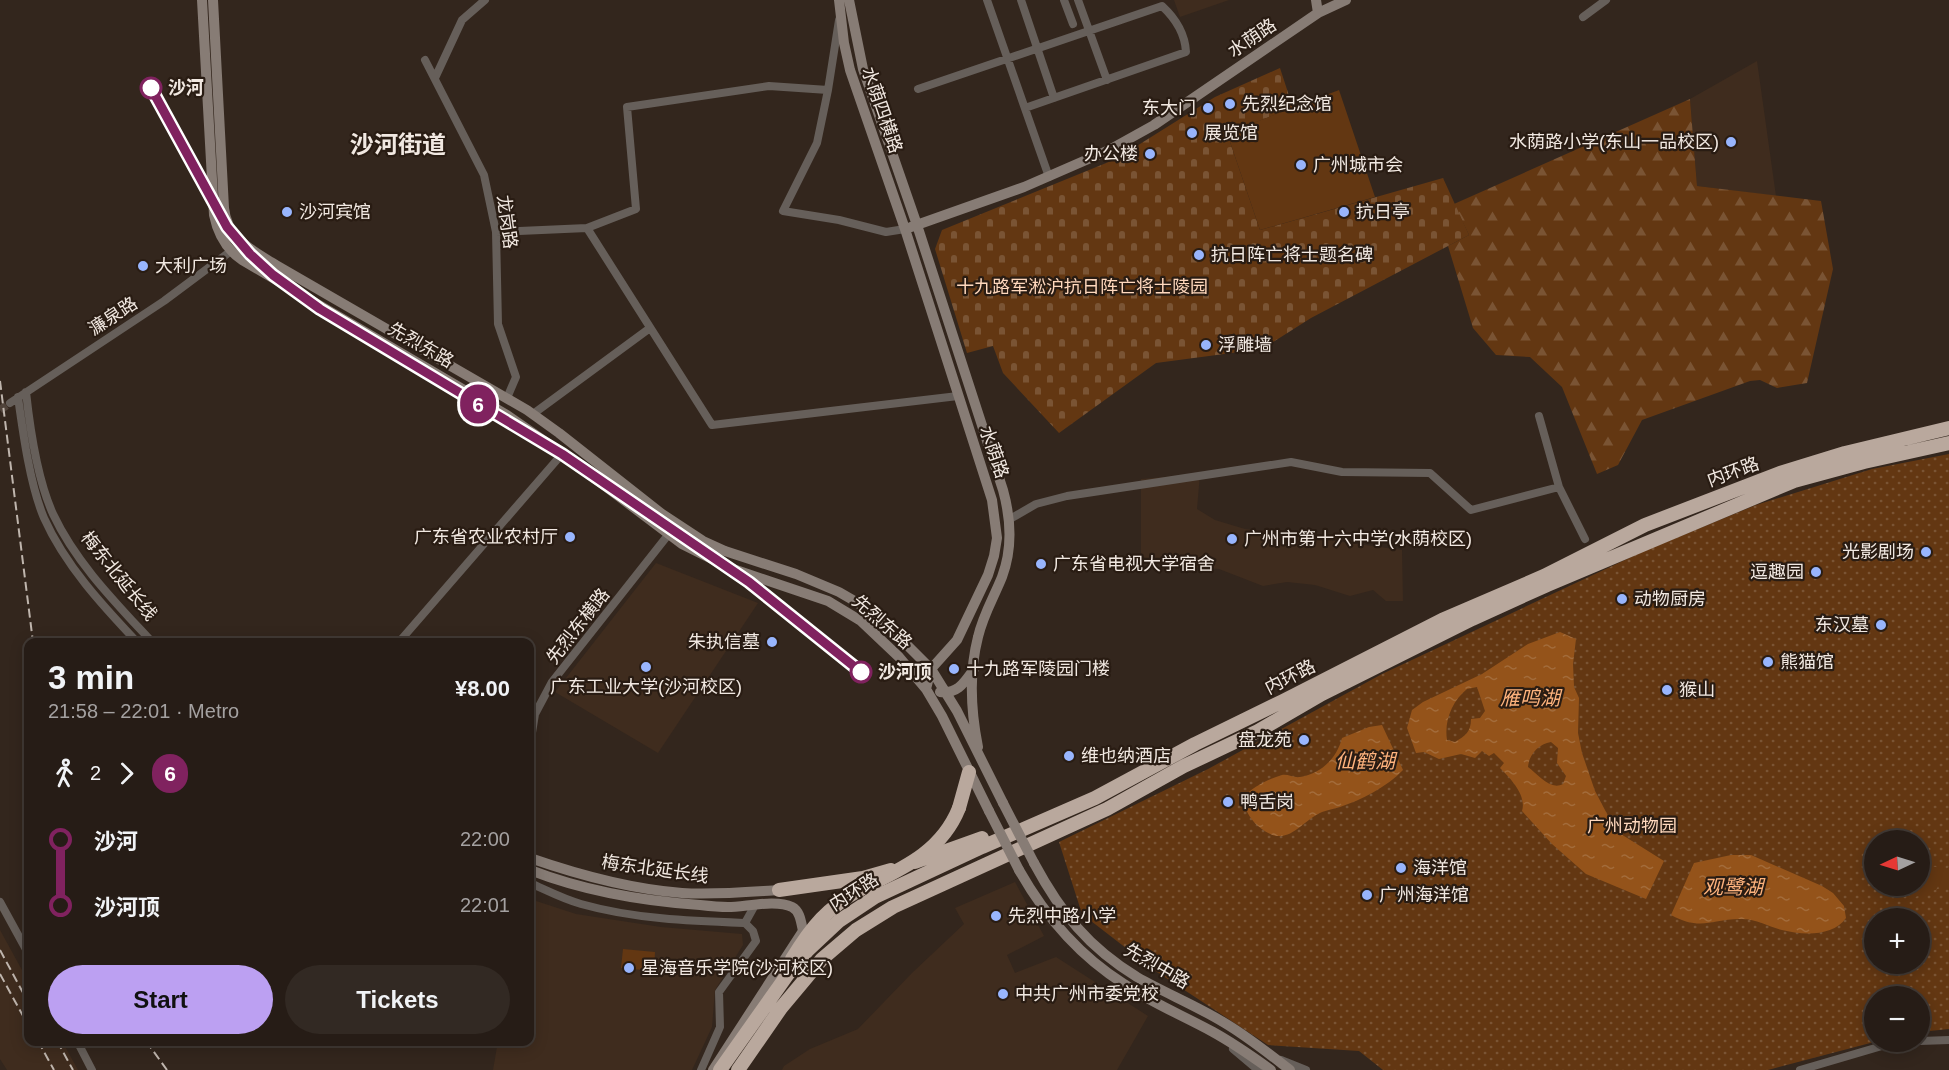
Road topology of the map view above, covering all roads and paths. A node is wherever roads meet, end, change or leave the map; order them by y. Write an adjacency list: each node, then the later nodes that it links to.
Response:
1 (202, 0): 25 (street, 先烈东路)
2 (213, 0): 25 (street, 先烈东路)
3 (485, 0): 21 (street)
4 (838, 0): 14 (street, 水荫四横路)
5 (849, 0): 29 (street, 水荫四横路)
6 (987, 0): 20 (street)
7 (1021, 0): 18 (street)
8 (1064, 0): 16 (street)
9 (1078, 0): 17 (street)
10 (1316, 0): 13 (street)
11 (1346, 0): 13 (street, 水荫路)
12 (1606, 0): 15 (street)
13 (1318, 13): 28 (street, 水荫路)
14 (840, 15): 24 (street); 31 (street, 水荫四横路)
15 (1583, 17)
16 (1073, 24)
17 (1089, 31): 18 (street); 22 (street); 22 (street)
18 (1037, 48): 20 (street); 26 (street)
19 (425, 60): 21 (street, 龙岗路)
20 (1008, 60): 23 (street); 27 (street)
21 (435, 78): 32 (street, 龙岗路)
22 (1107, 80): 26 (street)
23 (918, 89)
24 (828, 90): 30 (street); 31 (street)
25 (213, 95): 33 (street, 先烈东路); 38 (street, 先烈东路)
26 (1054, 98): 27 (street)
27 (1025, 108): 28 (street)
28 (1049, 177): 29 (street, 水荫路)
29 (917, 225): 31 (street, 水荫路); 50 (street, 水荫路)
30 (587, 228): 32 (street); 34 (street)
31 (904, 229): 36 (street, 水荫路)
32 (496, 232): 38 (street, 龙岗路)
33 (231, 251): 35 (street, 濂泉路); 45 (street, 先烈东路)
34 (650, 328): 36 (street); 40 (street)
35 (26, 392): 37 (street, 濂泉路); 48 (street, 梅东北延长线)
36 (958, 396): 56 (street, 水荫路)
37 (18, 398): 39 (street, 濂泉路); 49 (street, 梅东北延长线)
38 (507, 398): 40 (street, 先烈东路)
39 (10, 403)
40 (533, 414): 43 (street, 先烈东路)
41 (1539, 416): 47 (street)
42 (1949, 428): 63 (highway, 内环路)
43 (559, 433): 45 (street); 56 (street, 先烈东路)
44 (1949, 443): 86 (highway, 内环路)
45 (550, 445): 46 (street, 先烈东路)
46 (562, 454): 51 (street, 先烈东路); 55 (street)
47 (1560, 487): 50 (street); 52 (street)
48 (52, 513): 49 (street); 54 (street, 梅东北延长线)
49 (44, 517): 53 (street, 梅东北延长线)
50 (1010, 519): 57 (street, 水荫路)
51 (668, 535): 58 (street, 先烈东路); 60 (street, 先烈东横路)
52 (1585, 539)
53 (133, 638)
54 (145, 638)
55 (402, 638)
56 (931, 669): 58 (street, 水荫路); 59 (street, 先烈东路)
57 (974, 669): 59 (street); 61 (street, 水荫路)
58 (926, 689): 59 (street); 62 (street, 先烈东路)
59 (946, 693): 61 (street, 先烈东路)
60 (534, 720)
61 (980, 759): 64 (street, 先烈东路)
62 (969, 772): 74 (street, 先烈东路, bridge); 75 (highway, bridge)
63 (1128, 779): 68 (highway); 75 (highway, 内环路)
64 (1004, 803): 73 (street, 先烈中路, bridge)
65 (534, 859): 68 (street, 梅东北延长线)
66 (534, 871): 70 (street, 梅东北延长线)
67 (534, 885): 71 (street)
68 (779, 890)
69 (0, 902): 72 (street)
70 (755, 905): 71 (street); 84 (street, 梅东北延长线)
71 (746, 923): 83 (street)
72 (24, 946)
73 (1111, 958): 74 (street); 81 (street, 先烈中路)
74 (1103, 969): 76 (street, 先烈东路)
75 (755, 1019): 85 (highway, 内环路)
76 (1216, 1034): 87 (street); 88 (street)
77 (1949, 1040): 78 (street)
78 (1930, 1041)
79 (80, 1046): 82 (street)
80 (1864, 1051): 91 (street)
81 (1274, 1058): 89 (street, 先烈中路); 90 (street)
82 (92, 1070)
83 (700, 1070)
84 (713, 1070)
85 (720, 1070)
86 (738, 1070)
87 (1258, 1070)
88 (1271, 1070)
89 (1290, 1070)
90 (1306, 1070)
91 (1800, 1070)

